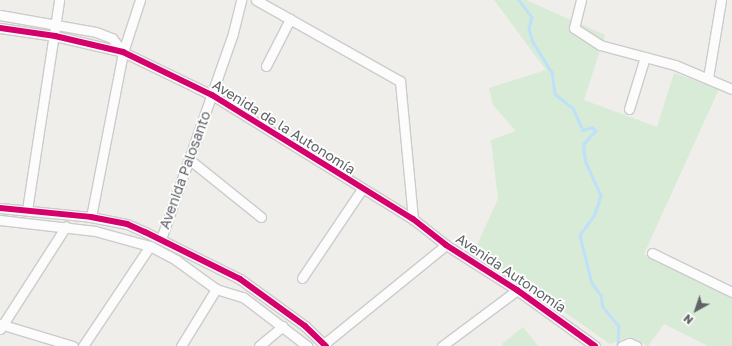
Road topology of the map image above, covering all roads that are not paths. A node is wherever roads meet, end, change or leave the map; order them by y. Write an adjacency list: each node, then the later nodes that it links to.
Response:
1 (59, 0): 9 (street)
2 (140, 0): 12 (street)
3 (241, 0): 17 (street, Avenida Palosanto)
4 (256, 0): 8 (street)
5 (581, 0): 13 (street)
6 (721, 0): 15 (street)
7 (0, 15): 9 (street, Avenida de la Autonomía)
8 (290, 19): 14 (street); 26 (street)
9 (56, 26): 11 (street); 12 (street, Avenida de la Autonomía)
10 (0, 28): 11 (street, Avenida de la Autonomía)
11 (54, 36): 12 (street, Avenida de la Autonomía); 22 (street)
12 (123, 52): 17 (street, Avenida de la Autonomía); 23 (street)
13 (645, 57): 15 (street); 18 (street)
14 (266, 66)
15 (708, 78): 16 (street)
16 (732, 89)
17 (212, 95): 19 (street, Avenida Palosanto); 20 (street, Avenida de la Autonomía)
18 (629, 109)
19 (190, 160): 24 (street); 28 (street, Avenida Palosanto)
20 (362, 189): 26 (street, Avenida de la Autonomía); 32 (street)
21 (0, 208): 22 (street)
22 (27, 210): 23 (street)
23 (91, 217): 28 (street)
24 (261, 217)
25 (0, 220): 27 (street)
26 (413, 220): 29 (street, Avenida Autonomía)
27 (66, 226): 30 (street); 36 (street)
28 (161, 239): 38 (street)
29 (446, 245): 34 (street, Avenida Autonomía); 38 (street)
30 (150, 246): 33 (street); 40 (street)
31 (652, 253): 35 (street)
32 (302, 278)
33 (216, 290): 37 (street); 41 (street)
34 (517, 290): 44 (street); 45 (street, Avenida Autonomía)
35 (732, 292)
36 (1, 326): 39 (street)
37 (283, 326): 42 (street); 43 (street)
38 (325, 345)
39 (73, 346)
40 (83, 346)
41 (181, 346)
42 (259, 346)
43 (307, 346)
44 (442, 346)
45 (595, 346)
46 (622, 346): 47 (street)
47 (636, 346)

